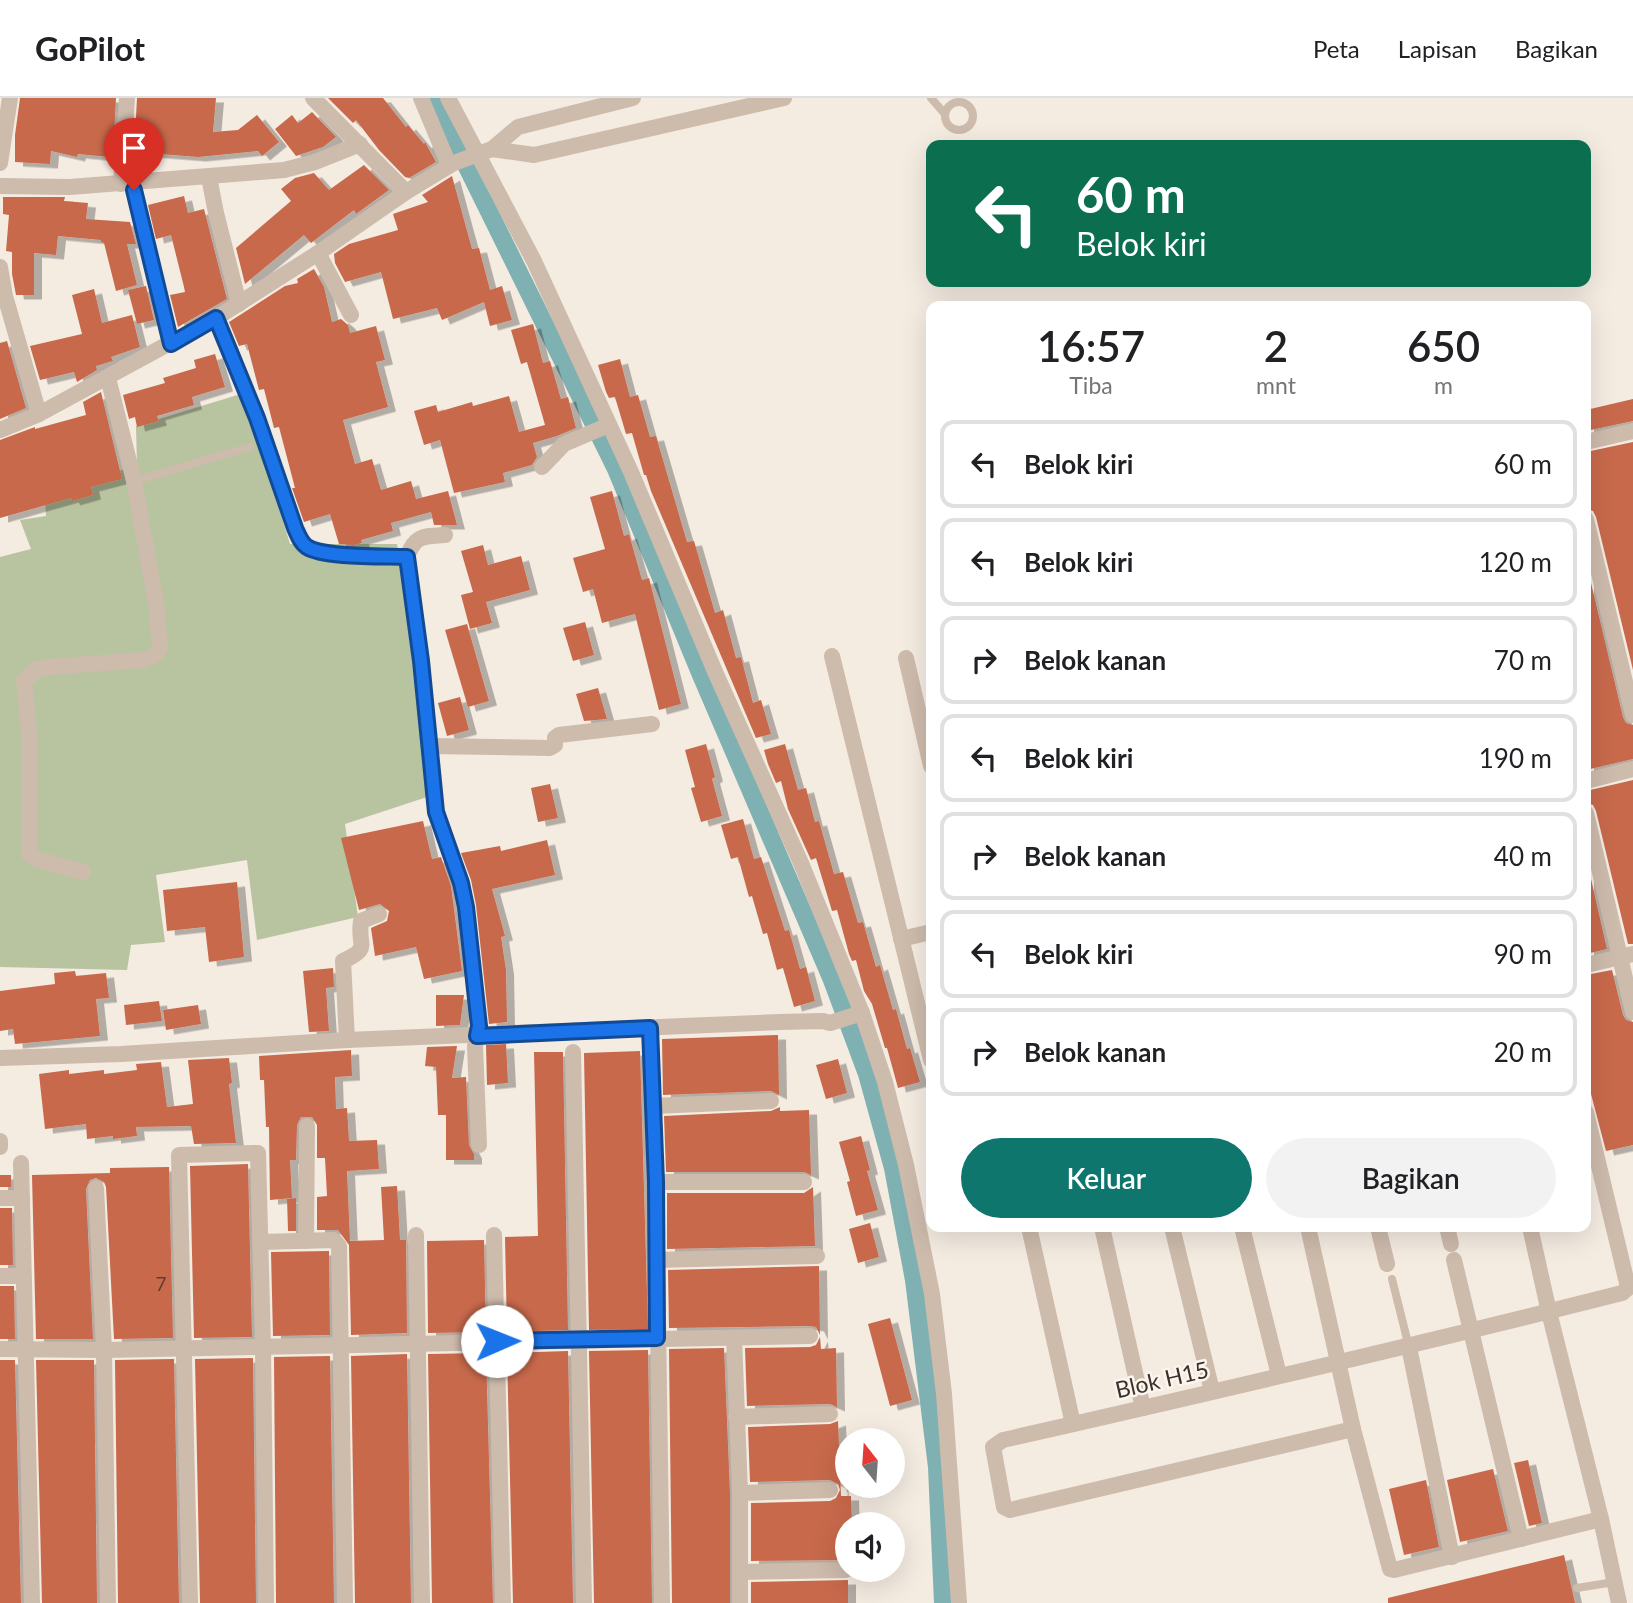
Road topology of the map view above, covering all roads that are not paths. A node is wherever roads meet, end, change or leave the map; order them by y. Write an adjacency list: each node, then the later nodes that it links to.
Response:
1 (10, 98): 14 (street)
2 (127, 98): 17 (street)
3 (313, 98): 12 (street)
4 (421, 98): 15 (street)
5 (449, 98): 13 (street)
6 (633, 98): 11 (street)
7 (931, 98): 10 (lane)
8 (778, 99): 11 (street)
9 (956, 100): 10 (lane); 10 (lane)
10 (945, 114)
11 (598, 124): 13 (street); 13 (street)
12 (358, 145): 16 (street); 19 (street)
13 (480, 153): 15 (street); 28 (street)
14 (0, 163)
15 (451, 164): 19 (street)
16 (209, 177): 17 (street); 22 (street)
17 (127, 184): 18 (street); 25 (street)
18 (0, 187)
19 (406, 192): 20 (street)
20 (318, 253): 22 (street); 23 (street)
21 (0, 267): 27 (street)
22 (239, 304): 24 (street)
23 (351, 315)
24 (216, 318): 25 (street); 37 (street)
25 (171, 344): 26 (street)
26 (108, 378): 27 (street); 34 (street)
27 (40, 414): 29 (street)
28 (606, 426): 33 (street); 54 (street)
29 (0, 430)
30 (1633, 431): 31 (street)
31 (1591, 441)
32 (250, 447): 34 (lane)
33 (542, 467)
34 (134, 481): 47 (street)
35 (445, 534): 37 (street)
36 (1591, 540): 40 (street)
37 (407, 557): 43 (street)
38 (832, 656): 50 (street)
39 (906, 658): 42 (street)
40 (1633, 715)
41 (652, 724): 43 (street)
42 (926, 744)
43 (429, 746): 56 (street)
44 (1633, 769): 45 (street)
45 (1591, 779)
46 (1591, 831): 51 (street)
47 (83, 872)
48 (379, 914): 57 (street)
49 (926, 933): 50 (street)
50 (901, 939): 58 (street)
51 (1626, 955): 52 (street); 53 (street)
52 (1591, 964)
53 (1633, 1012)
54 (857, 1015): 55 (street); 133 (street)
55 (650, 1028): 56 (street); 62 (street)
56 (477, 1036): 57 (street); 66 (street)
57 (347, 1040): 60 (street)
58 (926, 1040)
59 (573, 1052): 96 (street)
60 (0, 1058)
61 (771, 1101): 62 (street)
62 (653, 1106): 69 (street)
63 (307, 1126): 84 (street)
64 (1591, 1133): 91 (street, Blok H15)
65 (0, 1141): 67 (street)
66 (479, 1145)
67 (1, 1147)
68 (21, 1163): 73 (street)
69 (656, 1182): 70 (street); 87 (street)
70 (804, 1182)
71 (96, 1188): 105 (street)
72 (0, 1198): 73 (street)
73 (22, 1198): 90 (street)
74 (1030, 1232): 112 (street)
75 (1103, 1232): 109 (street)
76 (1173, 1232): 108 (street)
77 (1243, 1232): 107 (street)
78 (1309, 1232): 106 (street)
79 (1379, 1232): 88 (street)
80 (1448, 1232): 92 (street)
81 (1531, 1232): 91 (street)
82 (416, 1235): 98 (street)
83 (494, 1235): 97 (street)
84 (306, 1241): 85 (street); 99 (street)
85 (260, 1242): 100 (street); 102 (street)
86 (817, 1256): 87 (street)
87 (656, 1260): 94 (street)
88 (1390, 1271): 101 (lane)
89 (0, 1276): 90 (street)
90 (23, 1276): 104 (street)
91 (1549, 1312): 92 (street, Blok H15); 116 (street)
92 (1472, 1332): 101 (street, Blok H15); 117 (street)
93 (810, 1336): 95 (street)
94 (657, 1338): 95 (street); 96 (street); 131 (street)
95 (734, 1338): 111 (street)
96 (578, 1340): 97 (street); 130 (street)
97 (497, 1341): 98 (street); 129 (street)
98 (416, 1342): 99 (street); 128 (street)
99 (340, 1345): 100 (street); 127 (street)
100 (263, 1347): 102 (street); 126 (street)
101 (1409, 1347): 106 (street, Blok H15); 118 (street)
102 (184, 1348): 105 (street); 125 (street)
103 (0, 1349): 104 (street)
104 (25, 1349): 105 (street); 123 (street)
105 (104, 1350): 124 (street)
106 (1338, 1362): 107 (street, Blok H15); 113 (street)
107 (1279, 1375): 108 (street, Blok H15)
108 (1212, 1391): 109 (street, Blok H15)
109 (1143, 1408): 112 (street, Blok H15)
110 (830, 1414): 111 (street)
111 (736, 1417): 115 (street)
112 (1073, 1424): 113 (street, Blok H15)
113 (1353, 1429): 118 (street)
114 (830, 1490): 115 (street)
115 (740, 1493): 120 (street)
116 (1601, 1519): 117 (street); 121 (street)
117 (1521, 1539): 118 (street)
118 (1452, 1557)
119 (835, 1570): 120 (street)
120 (741, 1572): 132 (street)
121 (1614, 1582): 122 (lane); 134 (street)
122 (1577, 1588)
123 (32, 1603)
124 (108, 1603)
125 (190, 1603)
126 (266, 1603)
127 (345, 1603)
128 (422, 1603)
129 (503, 1603)
130 (584, 1603)
131 (662, 1603)
132 (740, 1603)
133 (959, 1603)
134 (1619, 1603)

